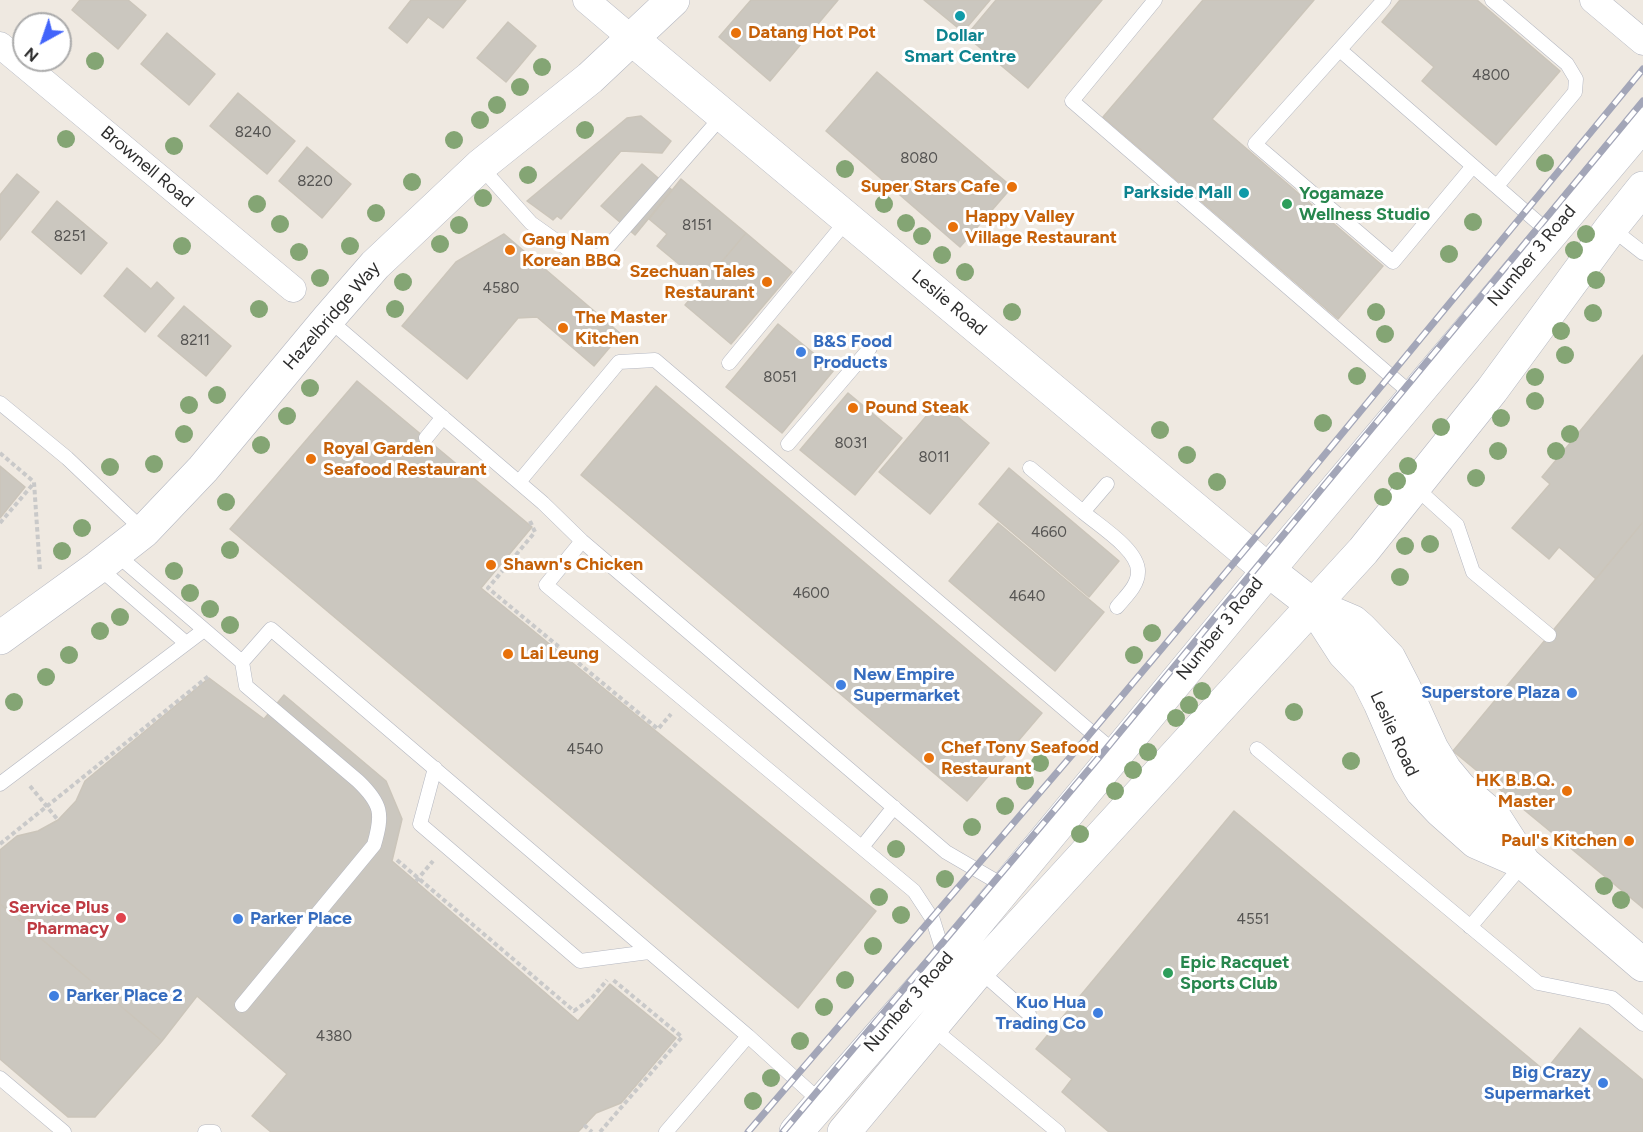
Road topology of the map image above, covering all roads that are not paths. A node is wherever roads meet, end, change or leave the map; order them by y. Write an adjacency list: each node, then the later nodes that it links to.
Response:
1 (586, 0): 7 (street, Leslie Road)
2 (673, 0): 7 (main road, Hazelbridge Way)
3 (1155, 0): 25 (lane)
4 (1384, 0): 10 (lane)
5 (1492, 0): 15 (lane)
6 (1593, 0): 8 (street)
7 (632, 39): 11 (main road, Leslie Road); 13 (main road, Hazelbridge Way)
8 (1643, 42)
9 (0, 45): 21 (street, Brownell Road)
10 (1340, 50): 14 (lane); 14 (lane)
11 (723, 115): 13 (lane); 17 (main road, Leslie Road)
12 (1643, 124): 19 (main road, Number 3 Road)
13 (480, 166): 22 (main road, Hazelbridge Way)
14 (1473, 166): 15 (lane)
15 (1497, 186): 19 (lane)
16 (1643, 188): 18 (main road, Number 3 Road)
17 (849, 219): 24 (lane); 38 (main road, Leslie Road)
18 (1611, 228): 20 (lane); 33 (main road, Number 3 Road)
19 (1551, 234): 25 (main road, Number 3 Road)
20 (1643, 253)
21 (293, 289)
22 (327, 319): 27 (lane); 35 (main road, Hazelbridge Way)
23 (870, 348): 29 (lane)
24 (729, 363)
25 (1414, 396): 38 (main road, Number 3 Road)
26 (0, 403): 35 (lane)
27 (443, 417): 28 (lane); 31 (lane)
28 (426, 438)
29 (789, 444)
30 (1030, 468): 34 (lane)
31 (519, 482): 36 (lane); 47 (lane)
32 (1107, 484): 34 (lane)
33 (1415, 487): 39 (main road, Number 3 Road); 42 (lane)
34 (1083, 512): 40 (lane)
35 (144, 531): 37 (main road, Hazelbridge Way)
36 (582, 542): 50 (lane); 51 (lane)
37 (107, 560): 41 (lane); 43 (main road, Hazelbridge Way); 44 (lane)
38 (1268, 570): 39 (main road, Leslie Road); 47 (main road, Number 3 Road)
39 (1313, 605): 52 (main road, Leslie Road); 58 (main road, Number 3 Road)
40 (1117, 607)
41 (204, 630): 44 (lane); 45 (lane)
42 (1549, 635)
43 (0, 638)
44 (186, 643): 49 (lane)
45 (242, 662): 48 (lane); 59 (lane)
46 (1257, 749): 54 (lane)
47 (1117, 754): 53 (main road, Number 3 Road)
48 (435, 768): 55 (lane); 55 (lane)
49 (0, 784)
50 (894, 807): 51 (lane); 53 (lane)
51 (862, 847): 56 (lane)
52 (1524, 863): 54 (lane); 57 (main road, Leslie Road)
53 (1006, 887): 56 (main road, Number 3 Road)
54 (1470, 927): 61 (lane)
55 (649, 952): 63 (lane)
56 (946, 960): 65 (main road, Number 3 Road)
57 (1643, 964)
58 (979, 970): 60 (lane); 62 (main road, Number 3 Road)
59 (242, 1005)
60 (1029, 1014)
61 (1643, 1024)
62 (931, 1027): 71 (main road, Number 3 Road); 72 (lane)
63 (748, 1036): 65 (lane); 69 (lane)
64 (0, 1078): 66 (lane)
65 (821, 1102): 70 (main road, Number 3 Road)
66 (64, 1132)
67 (205, 1132): 68 (lane)
68 (214, 1132)
69 (666, 1132)
70 (796, 1132)
71 (844, 1132)
72 (1058, 1132)

